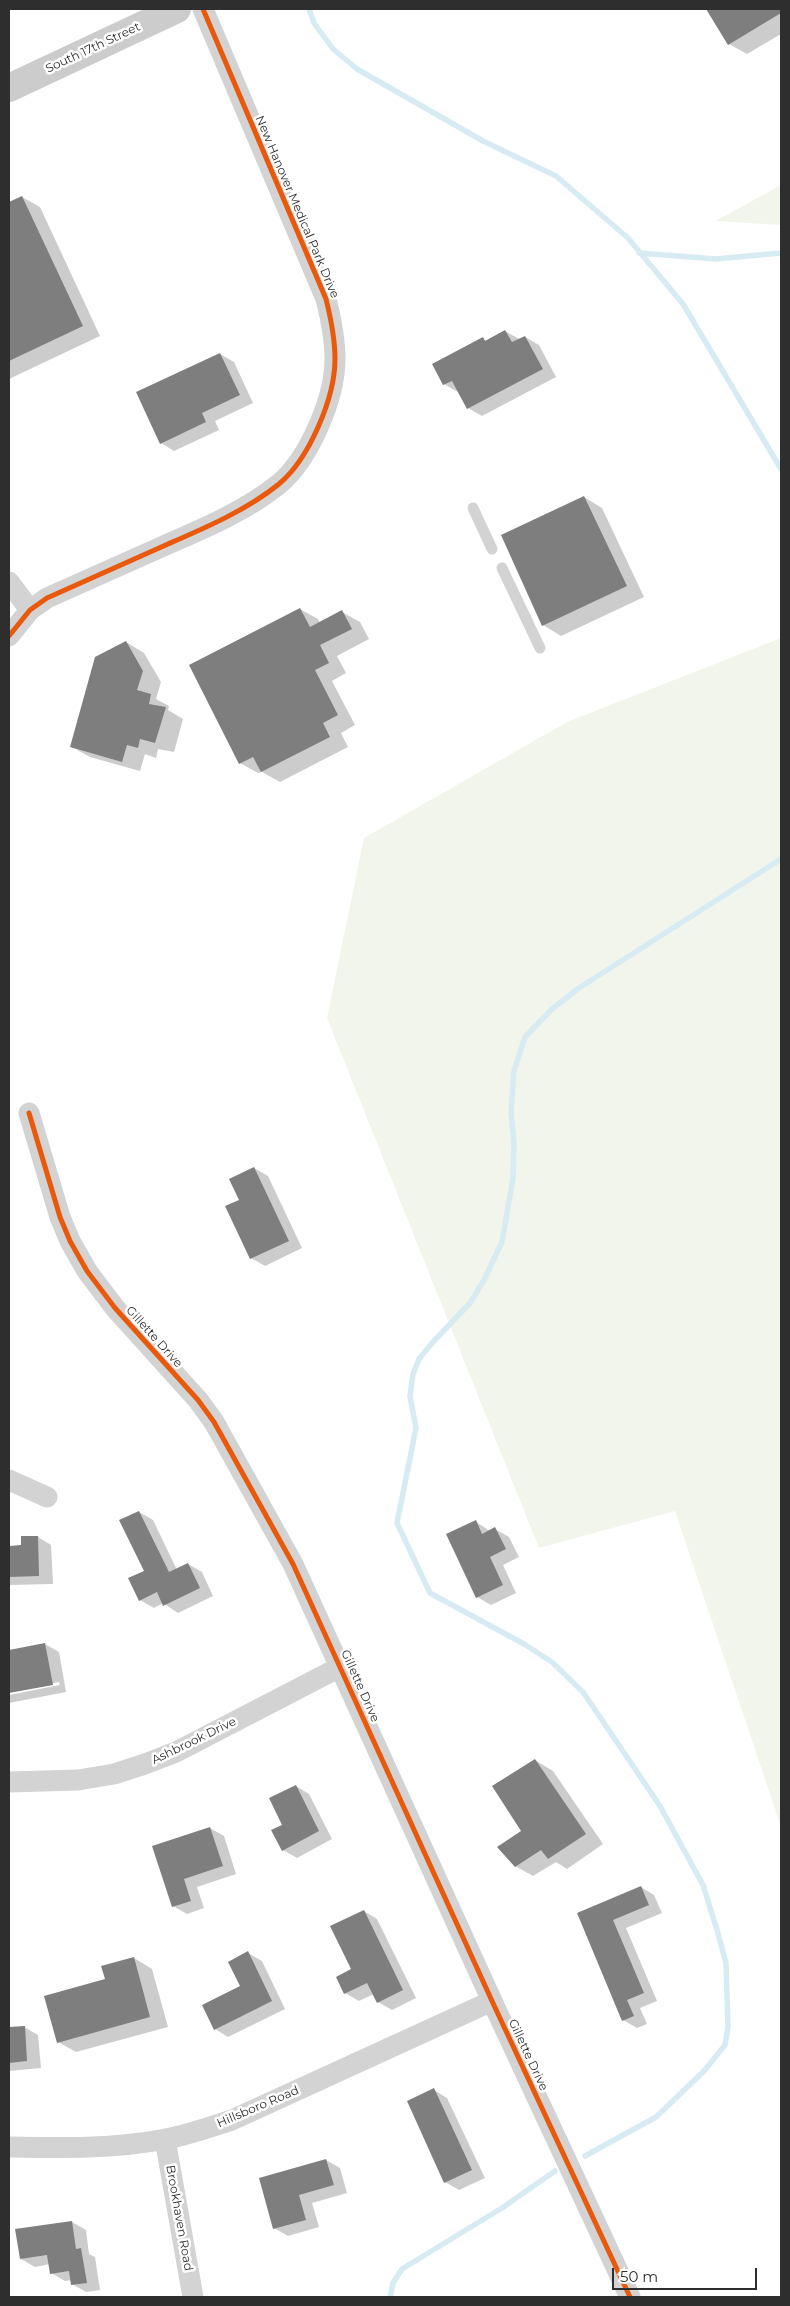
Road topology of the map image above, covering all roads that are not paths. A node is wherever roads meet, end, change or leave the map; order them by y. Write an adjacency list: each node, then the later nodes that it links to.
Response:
1 (177, 9): 3 (main road, South 17th Street)
2 (203, 9): 8 (street, New Hanover Medical Park Drive)
3 (9, 88)
4 (474, 508): 5 (lane)
5 (492, 549)
6 (502, 568): 10 (lane)
7 (9, 582): 8 (street)
8 (30, 610): 9 (street, New Hanover Medical Park Drive)
9 (9, 636)
10 (540, 648)
11 (29, 1113): 14 (street, Gillette Drive)
12 (9, 1480): 13 (street)
13 (46, 1497)
14 (340, 1667): 15 (street, Ashbrook Drive); 16 (street, Gillette Drive)
15 (9, 1782)
16 (492, 2001): 17 (street, Hillsboro Road); 20 (street, Gillette Drive)
17 (165, 2139): 18 (street, Hillsboro Road); 19 (street, Brookhaven Road)
18 (9, 2147)
19 (193, 2297)
20 (630, 2297)

